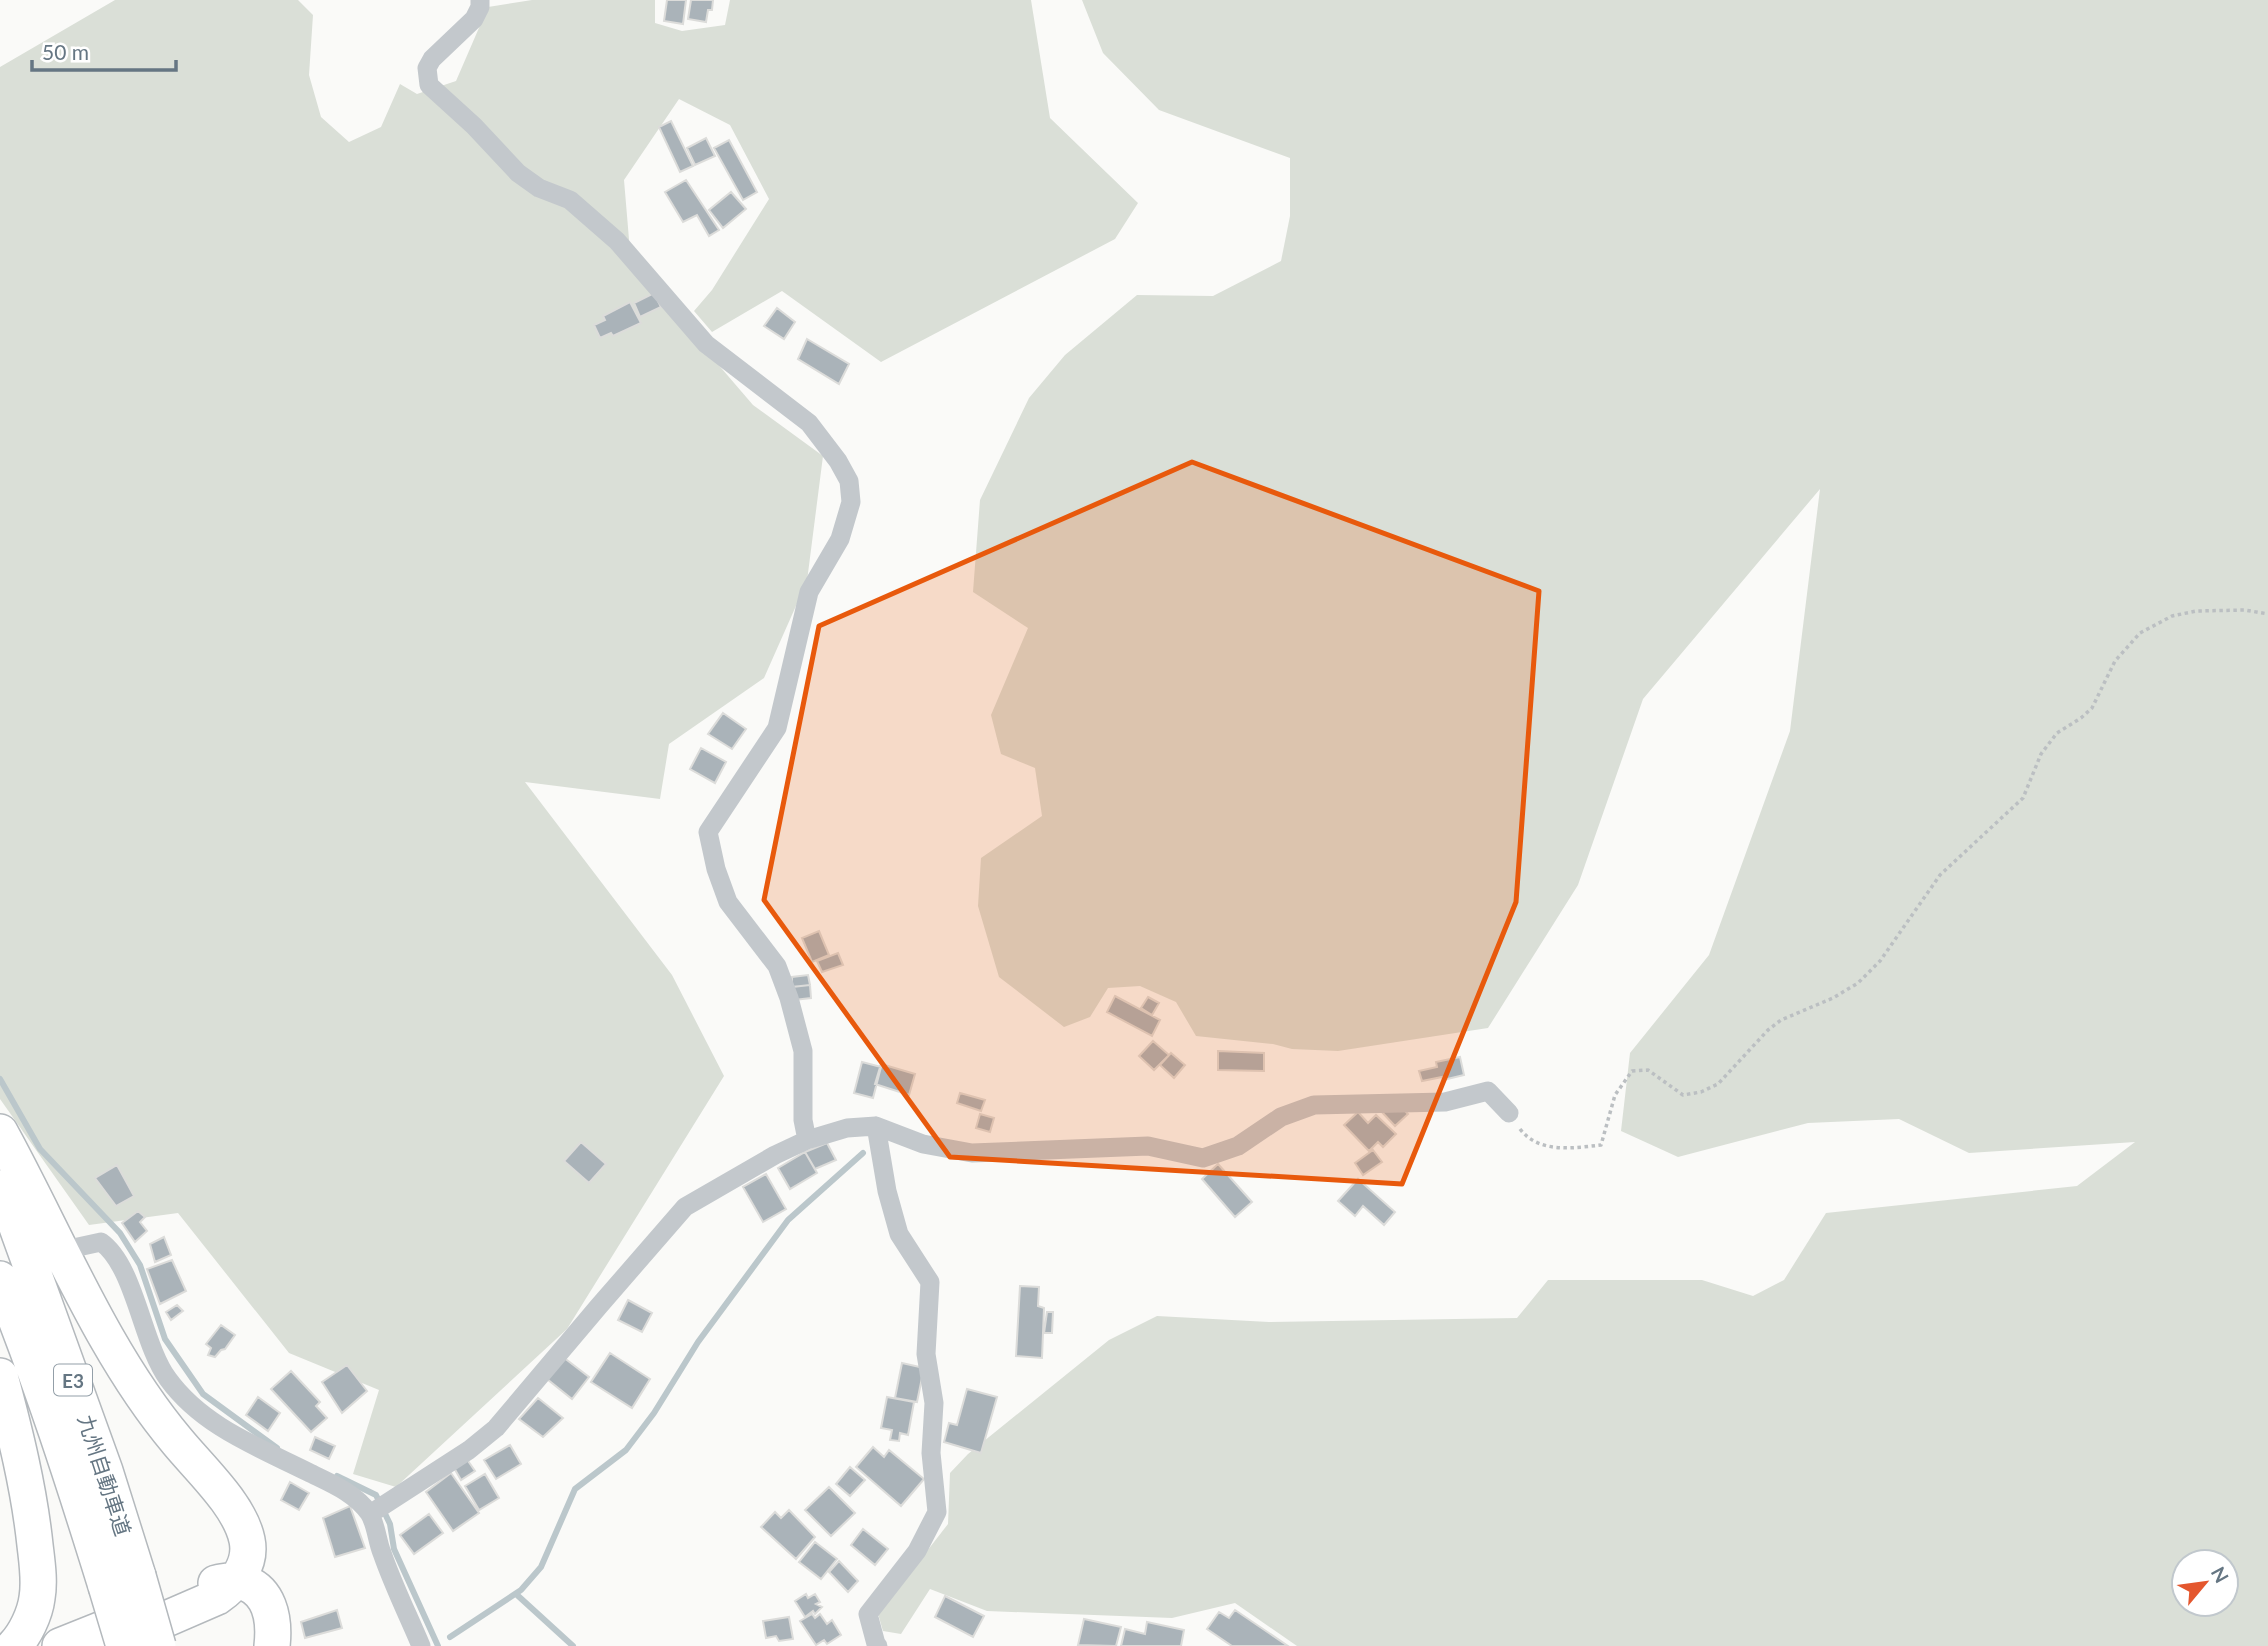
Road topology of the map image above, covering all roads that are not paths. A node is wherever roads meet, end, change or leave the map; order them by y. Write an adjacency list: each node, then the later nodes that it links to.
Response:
1 (480, 0): 5 (street)
2 (1509, 1113): 3 (street)
3 (876, 1126): 5 (street); 20 (street)
4 (0, 1132): 11 (highway)
5 (807, 1140): 10 (street)
6 (0, 1188): 12 (highway, 九州自動車道 / E3)
7 (78, 1247): 10 (street)
8 (0, 1279): 12 (highway, 九州自動車道 / E3)
9 (0, 1376): 13 (highway)
10 (379, 1509): 19 (street)
11 (237, 1580): 14 (highway); 15 (highway); 18 (highway)
12 (122, 1581): 16 (highway, 九州自動車道 / E3, bridge); 17 (highway, 九州自動車道 / E3, bridge)
13 (14, 1646)
14 (60, 1646)
15 (104, 1646)
16 (124, 1646)
17 (158, 1646)
18 (272, 1646)
19 (421, 1646)
20 (878, 1646)

